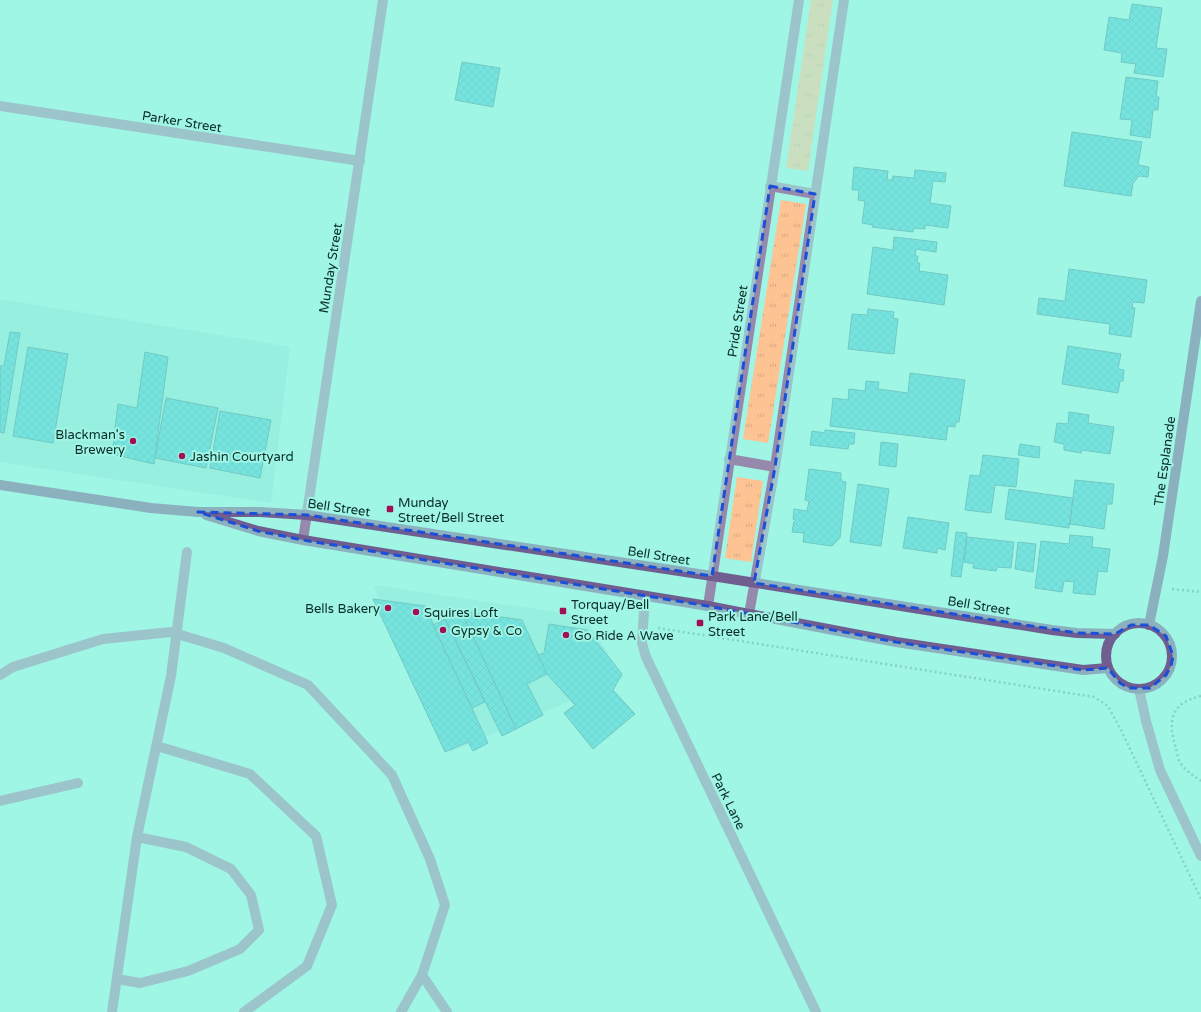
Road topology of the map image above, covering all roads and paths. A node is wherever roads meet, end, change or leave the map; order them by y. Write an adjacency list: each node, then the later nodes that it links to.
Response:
1 (383, 0): 5 (street, Munday Street)
2 (799, 0): 6 (street, Pride Street)
3 (844, 0): 7 (street)
4 (0, 106): 5 (street, Parker Street)
5 (360, 161): 13 (street, Munday Street)
6 (770, 186): 7 (street); 9 (street, Pride Street)
7 (815, 194): 10 (street)
8 (1201, 301): 18 (street, The Esplanade)
9 (729, 460): 10 (street); 16 (street, Pride Street)
10 (775, 467): 17 (street)
11 (0, 486): 12 (street, Bell Street)
12 (198, 512): 13 (street, Bell Street); 14 (street, Bell Street)
13 (307, 515): 14 (street, Munday Street); 16 (street, Bell Street)
14 (302, 540): 20 (street, Bell Street)
15 (187, 552): 25 (street)
16 (712, 576): 17 (street, Bell Street); 21 (street, Pride Street)
17 (754, 583): 22 (street); 26 (street, Bell Street)
18 (1157, 587): 19 (path); 24 (street, The Esplanade)
19 (1201, 592)
20 (645, 596): 21 (street, Bell Street); 23 (street, Park Lane)
21 (708, 606): 22 (street, Bell Street)
22 (749, 614): 27 (street, Bell Street)
23 (644, 625): 37 (path); 44 (street, Park Lane)
24 (1149, 625): 26 (street); 29 (street)
25 (176, 634): 28 (street); 31 (street); 38 (street)
26 (1115, 634): 27 (street)
27 (1108, 668): 29 (street)
28 (0, 676)
29 (1140, 689): 36 (street)
30 (1201, 696): 32 (path)
31 (156, 746): 35 (street); 41 (street)
32 (1201, 781)
33 (78, 783): 34 (street)
34 (0, 800)
35 (137, 837): 39 (street); 39 (street)
36 (1201, 856)
37 (1201, 899)
38 (422, 975): 42 (street); 43 (street)
39 (117, 979): 40 (street)
40 (112, 1012)
41 (244, 1012)
42 (401, 1012)
43 (446, 1012)
44 (816, 1012)

